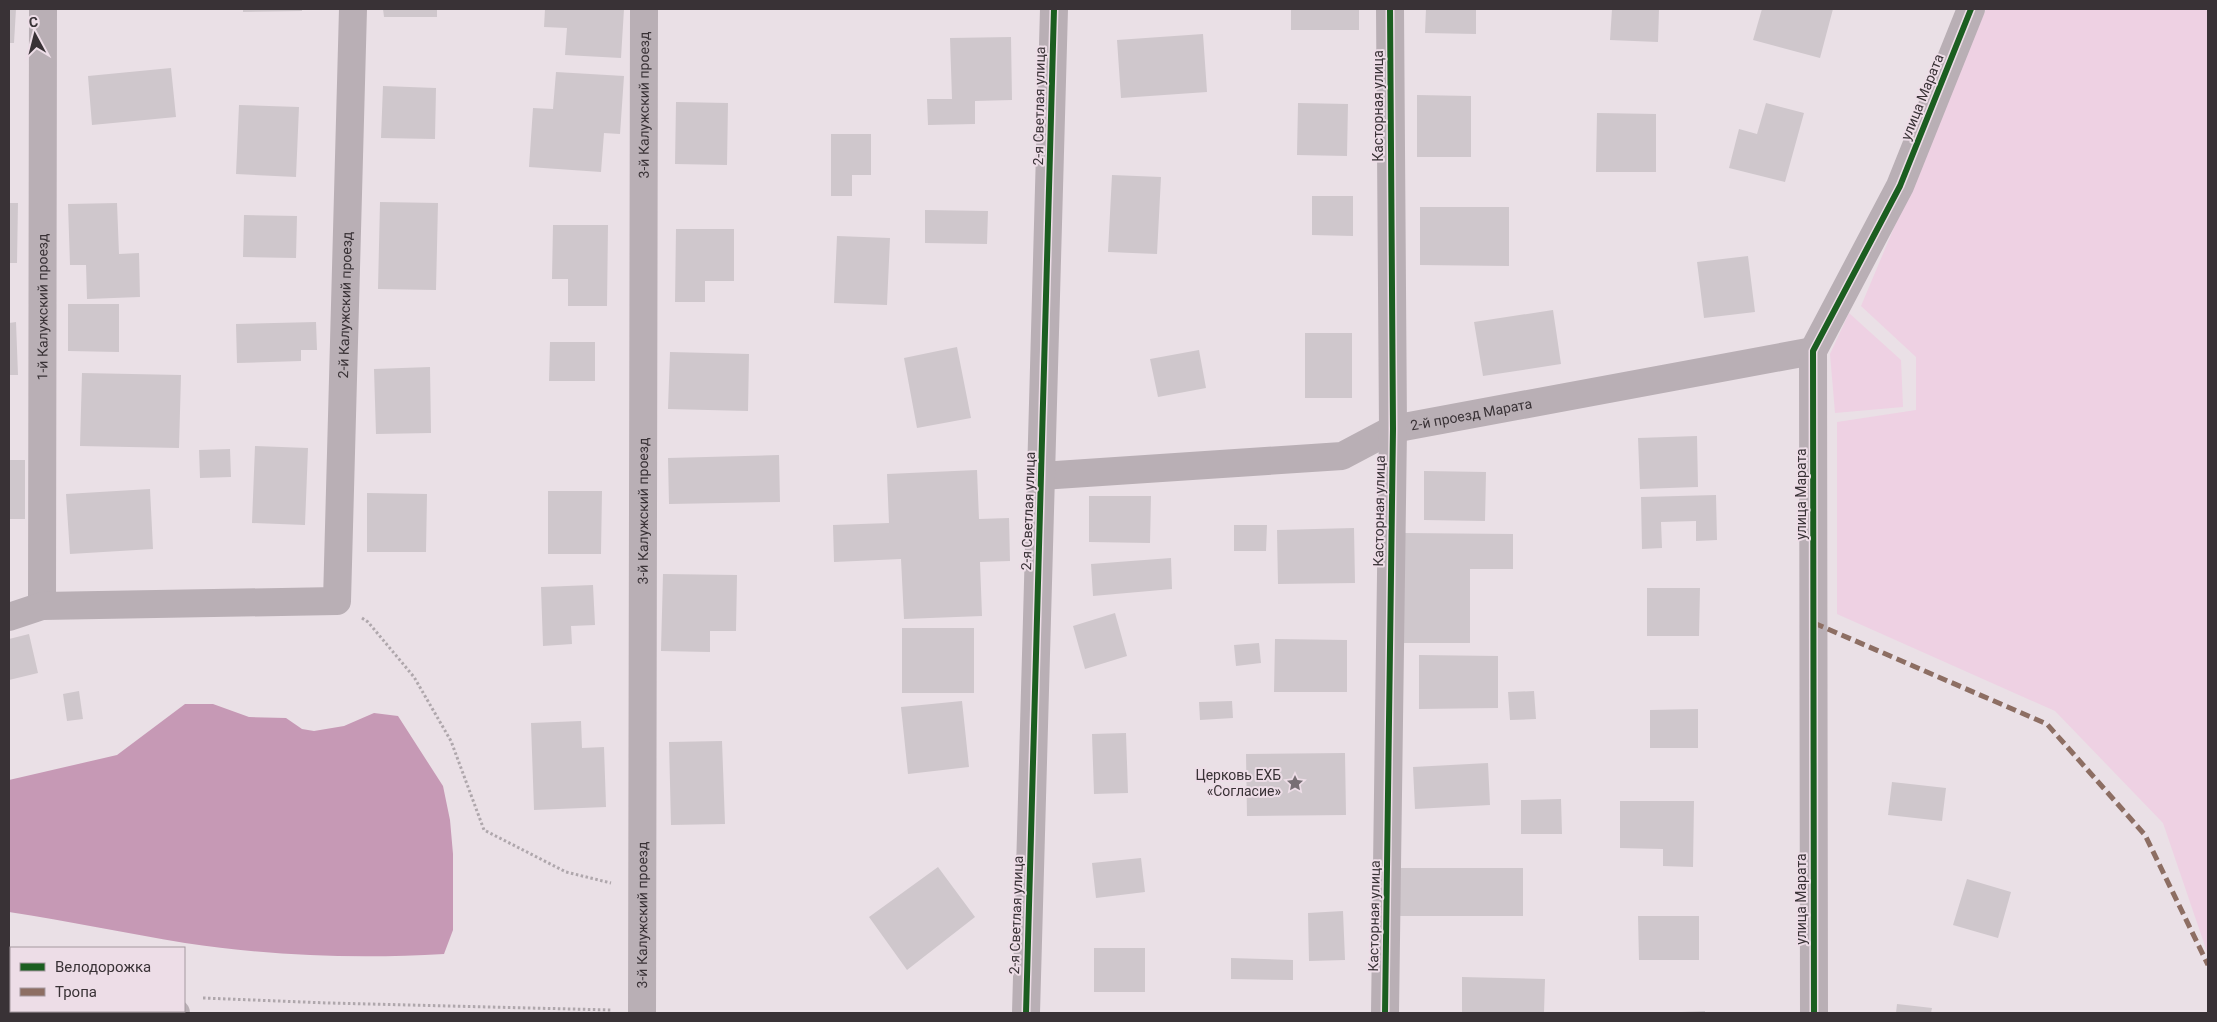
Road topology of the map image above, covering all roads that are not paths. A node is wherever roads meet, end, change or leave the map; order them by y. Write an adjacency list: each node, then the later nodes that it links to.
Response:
1 (43, 9): 10 (street, 1-й Калужский проезд)
2 (353, 9): 10 (street, 2-й Калужский проезд)
3 (644, 9): 12 (street, 3-й Калужский проезд)
4 (1054, 9): 9 (street, 2-я Светлая улица)
5 (1390, 9): 8 (street, Касторная улица)
6 (1971, 9): 7 (street, улица Марата)
7 (1814, 351): 8 (street, 2-й проезд Марата); 15 (street, улица Марата)
8 (1393, 429): 9 (street, 2-й проезд Марата); 14 (street, Касторная улица)
9 (1042, 476): 13 (street, 2-я Светлая улица)
10 (42, 606): 11 (street)
11 (9, 617)
12 (642, 1012)
13 (1026, 1013)
14 (1385, 1013)
15 (1814, 1013)

